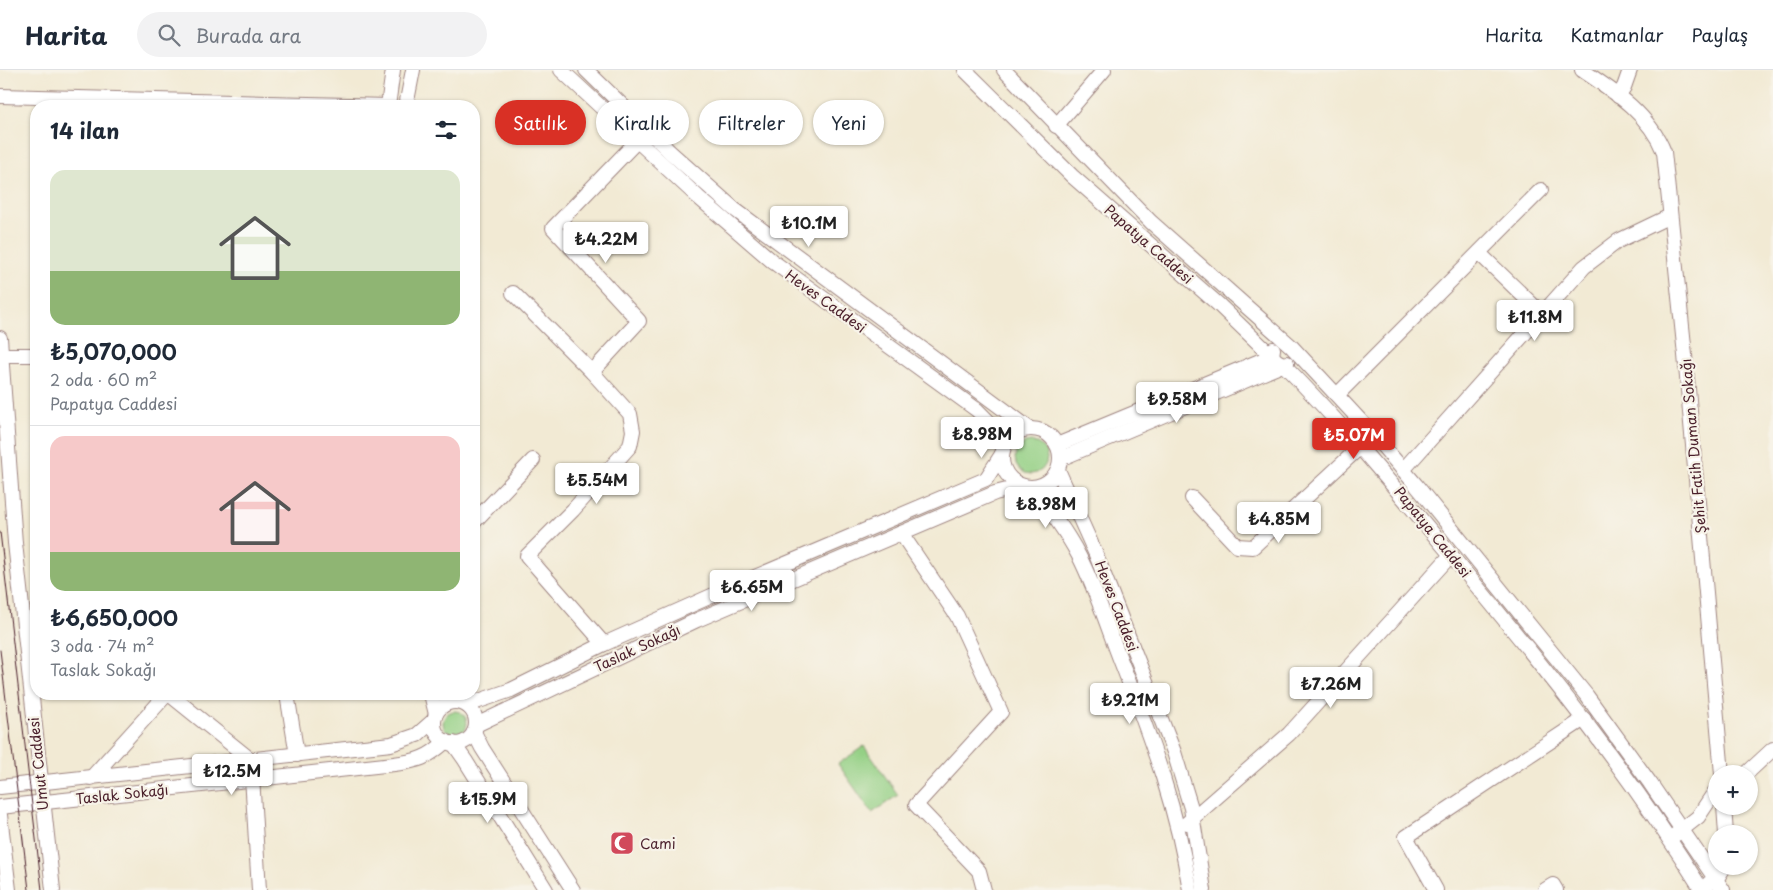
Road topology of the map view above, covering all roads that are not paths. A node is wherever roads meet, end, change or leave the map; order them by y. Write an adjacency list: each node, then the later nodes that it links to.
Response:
1 (393, 70): 13 (street)
2 (412, 70): 14 (street)
3 (561, 70): 15 (street, Heves Caddesi)
4 (586, 70): 31 (street, Heves Caddesi)
5 (965, 70): 28 (street, Papatya Caddesi)
6 (1004, 70): 16 (street, Papatya Caddesi)
7 (1104, 70): 16 (street)
8 (1582, 70): 11 (street, Şehit Fatih Duman Sokağı)
9 (1630, 70): 11 (street)
10 (0, 96): 12 (street)
11 (1618, 96): 20 (street, Şehit Fatih Duman Sokağı)
12 (155, 100)
13 (389, 100)
14 (407, 100)
15 (596, 103)
16 (1056, 126): 25 (street, Papatya Caddesi)
17 (633, 145): 29 (street)
18 (642, 145): 33 (street, Heves Caddesi)
19 (1541, 190): 21 (street)
20 (1670, 216): 23 (street); 58 (street, Şehit Fatih Duman Sokağı)
21 (1479, 253): 23 (street); 30 (street)
22 (513, 293): 29 (street)
23 (1542, 313): 36 (street)
24 (0, 338): 26 (street, Umut Caddesi)
25 (1292, 347): 28 (street); 30 (street, Papatya Caddesi)
26 (1, 355): 27 (street); 43 (street, Umut Caddesi)
27 (30, 355)
28 (1278, 360): 32 (street, Papatya Caddesi); 34 (street)
29 (592, 372): 42 (street)
30 (1337, 395): 36 (street, Papatya Caddesi)
31 (1030, 429): 33 (street); 34 (street)
32 (1362, 446): 38 (street); 41 (street, Papatya Caddesi)
33 (1003, 450): 37 (street); 42 (street, Taslak Sokağı)
34 (1058, 458): 37 (street); 68 (street, Heves Caddesi)
35 (533, 460): 39 (street)
36 (1404, 470): 70 (street, Papatya Caddesi)
37 (1027, 487): 40 (street, Taslak Sokağı); 69 (street, Heves Caddesi)
38 (1192, 498)
39 (480, 516)
40 (901, 533): 53 (street, Taslak Sokağı); 79 (street)
41 (1451, 555): 52 (street, Papatya Caddesi); 68 (street)
42 (604, 644): 44 (street, Taslak Sokağı)
43 (30, 687)
44 (480, 697)
45 (31, 700): 62 (street, Umut Caddesi)
46 (162, 700): 60 (street)
47 (175, 700): 57 (street)
48 (288, 700): 56 (street)
49 (432, 700): 51 (street)
50 (463, 701): 51 (street); 53 (street)
51 (435, 717): 54 (street); 56 (street, Taslak Sokağı)
52 (1584, 719): 71 (street, Papatya Caddesi); 82 (street)
53 (475, 728): 54 (street); 78 (street)
54 (449, 742): 61 (street, Taslak Sokağı); 77 (street)
55 (1773, 749): 59 (street)
56 (297, 755): 57 (street, Taslak Sokağı)
57 (250, 760): 60 (street, Taslak Sokağı); 61 (street)
58 (1721, 765)
59 (1756, 765)
60 (90, 778): 62 (street, Taslak Sokağı)
61 (252, 780): 64 (street, Taslak Sokağı); 76 (street)
62 (40, 783): 63 (street, Taslak Sokağı); 64 (street, Umut Caddesi)
63 (0, 787)
64 (42, 802): 66 (street, Taslak Sokağı); 75 (street, Umut Caddesi)
65 (1708, 803): 70 (street)
66 (0, 807)
67 (0, 815): 74 (street)
68 (1193, 818): 69 (street); 81 (street, Heves Caddesi)
69 (1179, 830): 80 (street, Heves Caddesi)
70 (1682, 830): 71 (street); 72 (street, Papatya Caddesi)
71 (1669, 839): 73 (street, Papatya Caddesi)
72 (1719, 885): 73 (street)
73 (1702, 889)
74 (9, 890)
75 (53, 890)
76 (259, 890)
77 (546, 890)
78 (573, 890)
79 (984, 890)
80 (1190, 890)
81 (1204, 890)
82 (1436, 890)
83 (1545, 890): 84 (street)
84 (1556, 890)

